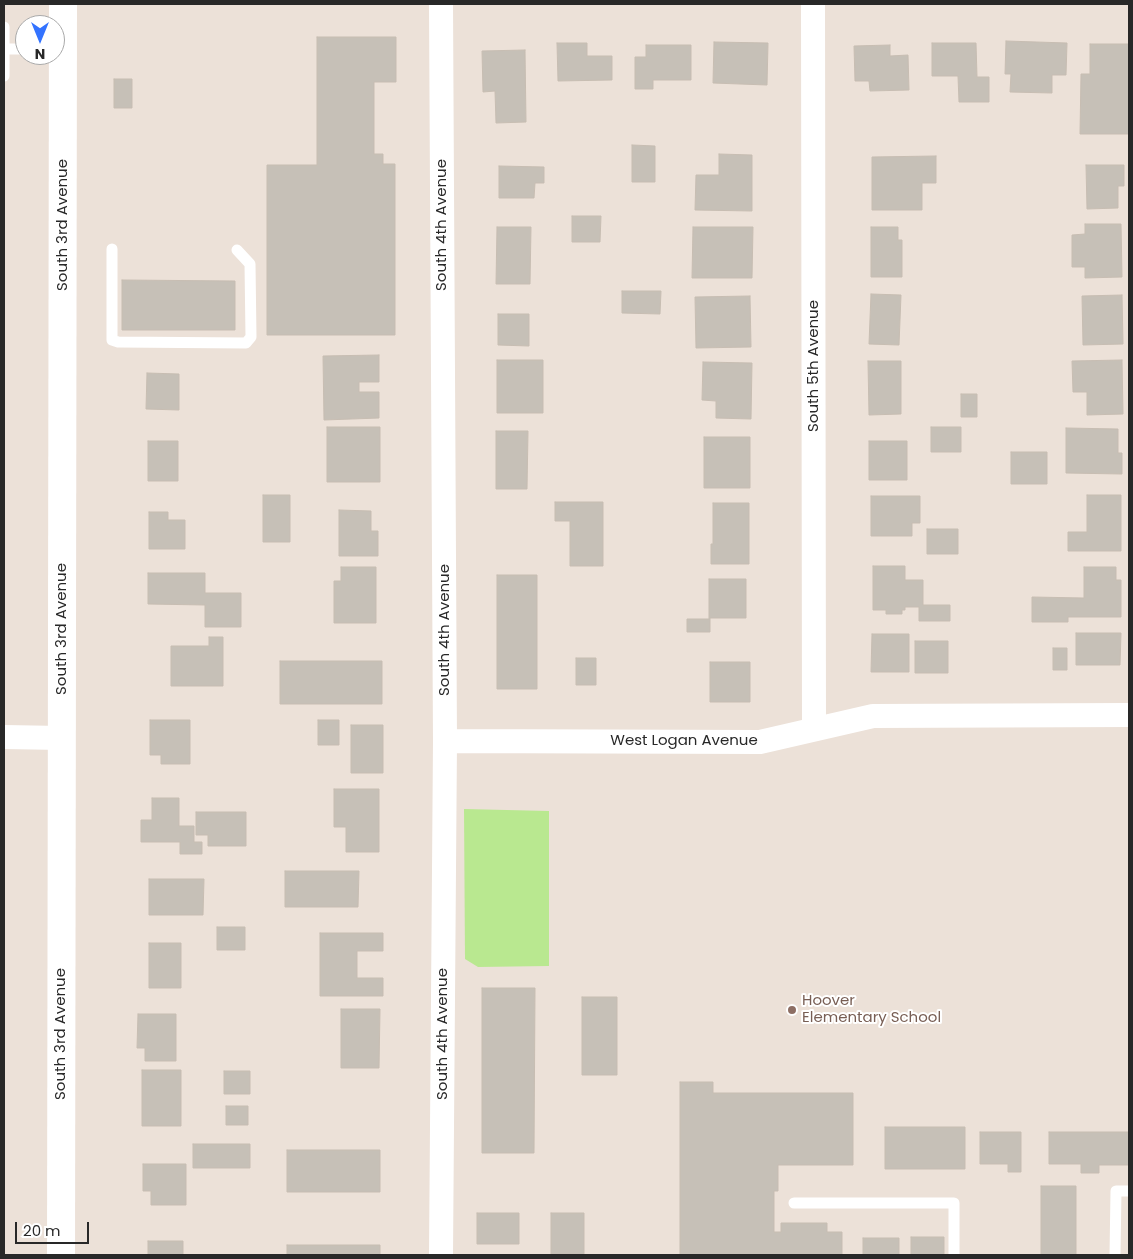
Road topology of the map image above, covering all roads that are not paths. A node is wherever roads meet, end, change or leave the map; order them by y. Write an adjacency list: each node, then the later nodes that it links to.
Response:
1 (441, 4): 13 (street, South 4th Avenue)
2 (813, 4): 10 (street, South 5th Avenue)
3 (4, 27): 4 (lane)
4 (4, 49): 6 (lane)
5 (59, 65): 12 (street, South 3rd Avenue)
6 (4, 76)
7 (112, 249): 8 (lane)
8 (237, 250)
9 (1129, 716): 10 (street, West Logan Avenue)
10 (814, 728): 13 (street, West Logan Avenue)
11 (4, 737): 12 (street)
12 (62, 738): 16 (street, South 3rd Avenue)
13 (445, 741): 17 (street, South 4th Avenue)
14 (1129, 1191): 19 (lane)
15 (794, 1203): 18 (lane)
16 (61, 1255)
17 (441, 1255)
18 (954, 1255)
19 (1115, 1255)

